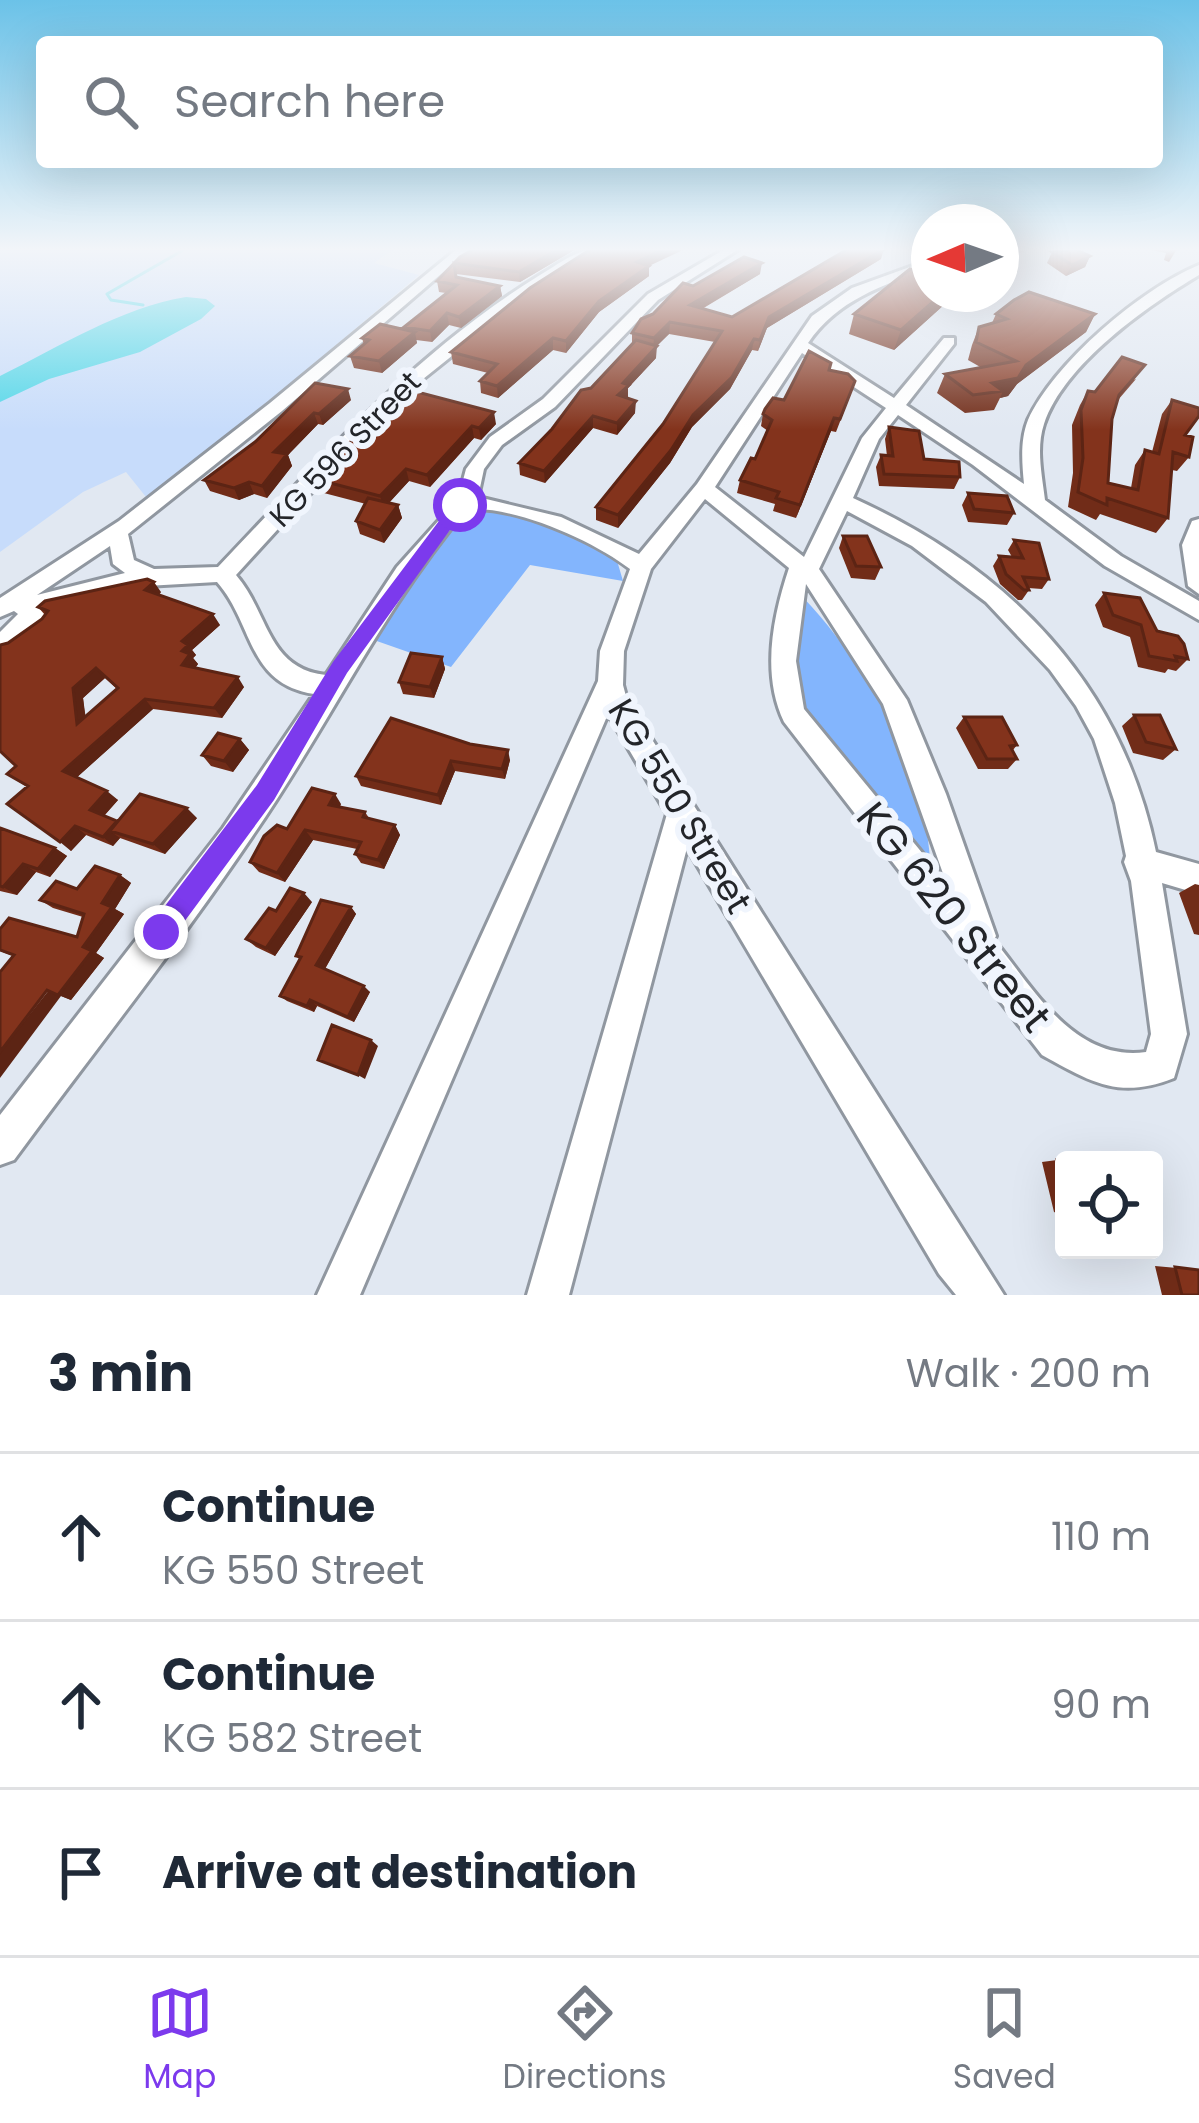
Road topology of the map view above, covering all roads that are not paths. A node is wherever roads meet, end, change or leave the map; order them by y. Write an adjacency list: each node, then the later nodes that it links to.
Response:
1 (392, 309): 17 (street)
2 (491, 309): 8 (street, KG 596 Street)
3 (641, 309): 12 (street)
4 (831, 309): 7 (street)
5 (1142, 309): 16 (street)
6 (949, 340): 10 (street, KG 620 Street)
7 (798, 343): 10 (street); 13 (street)
8 (401, 387): 9 (street); 22 (street, KG 596 Street)
9 (424, 393)
10 (895, 405): 14 (street, KG 620 Street); 16 (street)
11 (490, 412): 12 (street)
12 (527, 423): 15 (street)
13 (704, 488): 20 (street); 21 (street)
14 (842, 501): 20 (street, KG 620 Street); 33 (street)
15 (466, 502): 21 (street); 31 (street)
16 (1035, 503): 28 (street)
17 (123, 531): 19 (street); 23 (street); 25 (street)
18 (1197, 539): 24 (street)
19 (78, 560): 25 (street); 27 (street)
20 (803, 566): 35 (street); 35 (street, KG 620 Street)
21 (640, 567): 30 (street, KG 550 Street)
22 (223, 575): 23 (street); 31 (street)
23 (150, 577): 25 (street)
24 (1199, 586)
25 (83, 587): 26 (street)
26 (45, 601): 27 (street); 29 (street)
27 (0, 612)
28 (1199, 612)
29 (0, 647)
30 (608, 685): 32 (street, KG 550 Street); 37 (street)
31 (331, 686): 36 (street)
32 (682, 813): 38 (street); 39 (street, KG 550 Street)
33 (1139, 862): 34 (street); 35 (street, KG 620 Street)
34 (1199, 879)
35 (985, 950)
36 (0, 1146)
37 (338, 1295)
38 (548, 1295)
39 (983, 1295)

